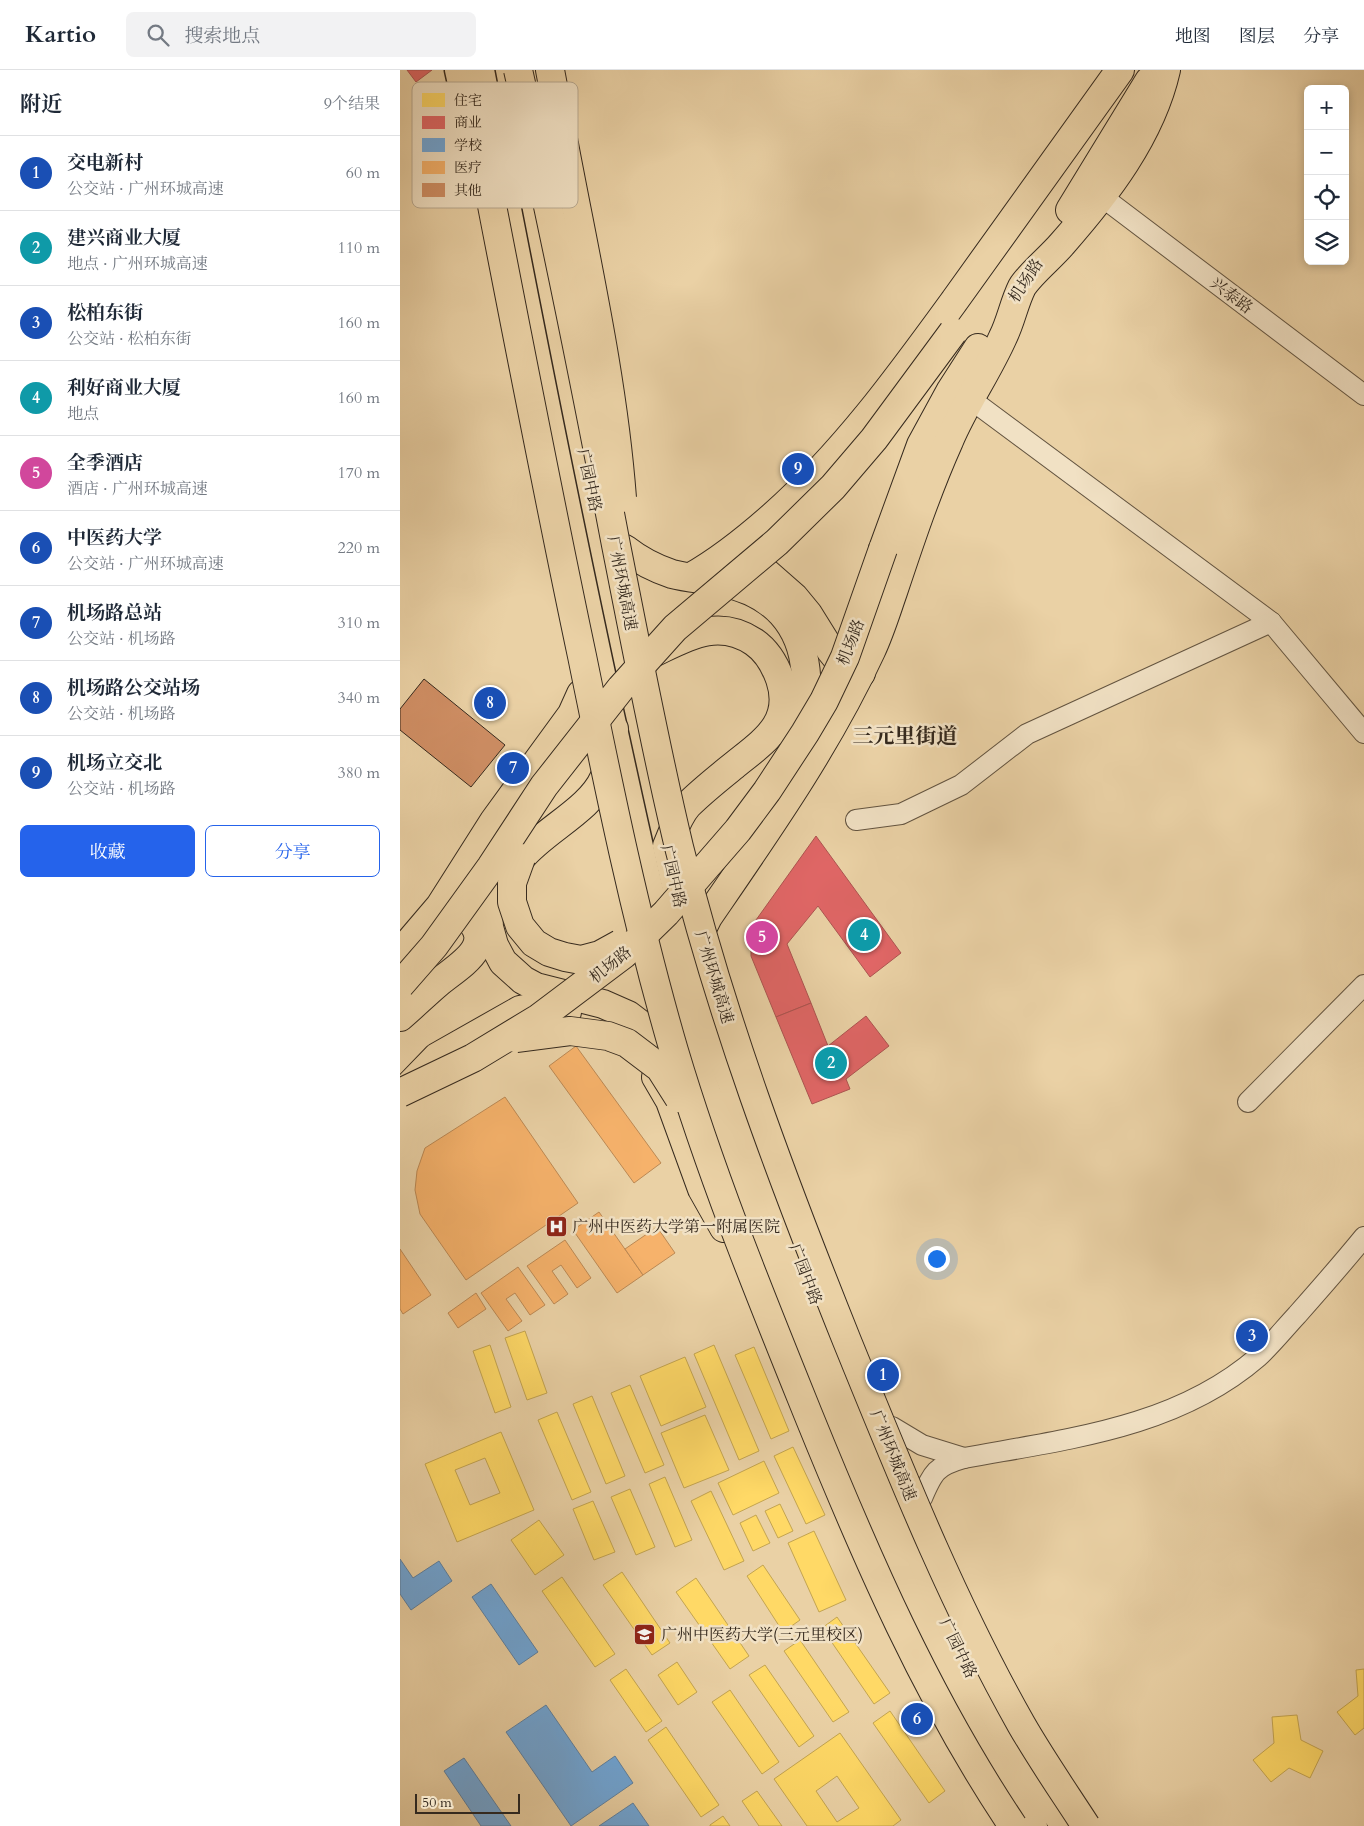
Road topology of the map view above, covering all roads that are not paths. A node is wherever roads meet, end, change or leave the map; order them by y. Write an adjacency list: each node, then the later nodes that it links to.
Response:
1 (1096, 70): 5 (highway)
2 (1120, 70): 5 (highway); 33 (highway, 机场路, bridge)
3 (1156, 70): 18 (highway, 机场路)
4 (1166, 70): 6 (highway)
5 (1047, 171): 27 (highway)
6 (1101, 196): 18 (highway); 22 (street, 兴泰路)
7 (487, 208): 16 (main road)
8 (494, 208): 70 (highway, bridge)
9 (508, 208): 16 (main road)
10 (508, 208): 23 (main road, 广园中路)
11 (543, 208): 15 (main road, 广园中路)
12 (547, 208): 33 (highway, 广州环城高速, bridge)
13 (558, 208): 17 (main road)
14 (560, 208): 33 (highway, bridge)
15 (541, 228): 17 (main road); 21 (main road, 广园中路)
16 (492, 240): 20 (main road)
17 (570, 262): 19 (main road)
18 (1023, 286): 24 (highway); 38 (highway, 机场路, bridge)
19 (587, 344): 21 (main road); 28 (main road)
20 (518, 365): 23 (main road); 29 (main road)
21 (572, 389): 25 (main road, 广园中路)
22 (1364, 395)
23 (545, 396): 26 (main road, 广园中路)
24 (969, 398): 32 (street); 34 (highway)
25 (594, 498): 28 (main road); 41 (main road, 广园中路)
26 (568, 511): 29 (main road); 31 (main road, 广园中路)
27 (737, 547): 30 (highway); 34 (highway)
28 (625, 549): 30 (highway)
29 (558, 577): 31 (main road); 35 (main road)
30 (691, 577): 38 (highway, bridge)
31 (590, 615): 35 (main road); 36 (main road, 广园中路)
32 (1271, 622): 37 (street); 40 (street)
33 (642, 646): 39 (highway, 机场路, bridge); 41 (highway); 73 (highway, 广州环城高速, bridge)
34 (861, 673): 44 (highway)
35 (581, 694): 42 (highway)
36 (614, 729): 43 (highway, bridge); 52 (main road, 广园中路)
37 (1364, 733)
38 (785, 763): 43 (highway, 机场路, bridge)
39 (527, 811): 47 (highway, 机场路, bridge); 52 (highway, bridge)
40 (856, 820)
41 (667, 846): 46 (highway, 广园中路)
42 (440, 906): 45 (highway); 49 (highway)
43 (666, 913): 50 (highway, 机场路, bridge)
44 (708, 917): 46 (highway); 55 (main road)
45 (400, 953)
46 (697, 977): 54 (highway, 广园中路)
47 (400, 984)
48 (1364, 985): 53 (street)
49 (400, 1017)
50 (502, 1041): 51 (highway, 机场路, bridge); 56 (highway, bridge)
51 (400, 1095): 56 (highway)
52 (710, 1100): 58 (highway, 广园中路)
53 (1248, 1102)
54 (757, 1152): 55 (main road); 59 (highway, 广园中路)
55 (794, 1179): 61 (main road)
56 (724, 1228): 60 (main road)
57 (1364, 1237): 66 (street)
58 (765, 1244): 60 (main road); 64 (highway, 广园中路)
59 (801, 1262): 61 (main road); 63 (highway, 广园中路)
60 (746, 1287): 62 (main road)
61 (844, 1308): 65 (main road)
62 (781, 1374): 64 (main road); 69 (main road)
63 (845, 1375): 65 (main road); 68 (highway, 广园中路)
64 (828, 1402): 71 (highway, 广园中路)
65 (892, 1427): 66 (street); 67 (main road)
66 (964, 1458): 67 (street)
67 (922, 1498): 68 (main road); 74 (main road)
68 (911, 1541): 72 (highway, 广园中路)
69 (1001, 1826)
70 (1013, 1826)
71 (1033, 1826)
72 (1065, 1826)
73 (1086, 1826)
74 (1098, 1826)

